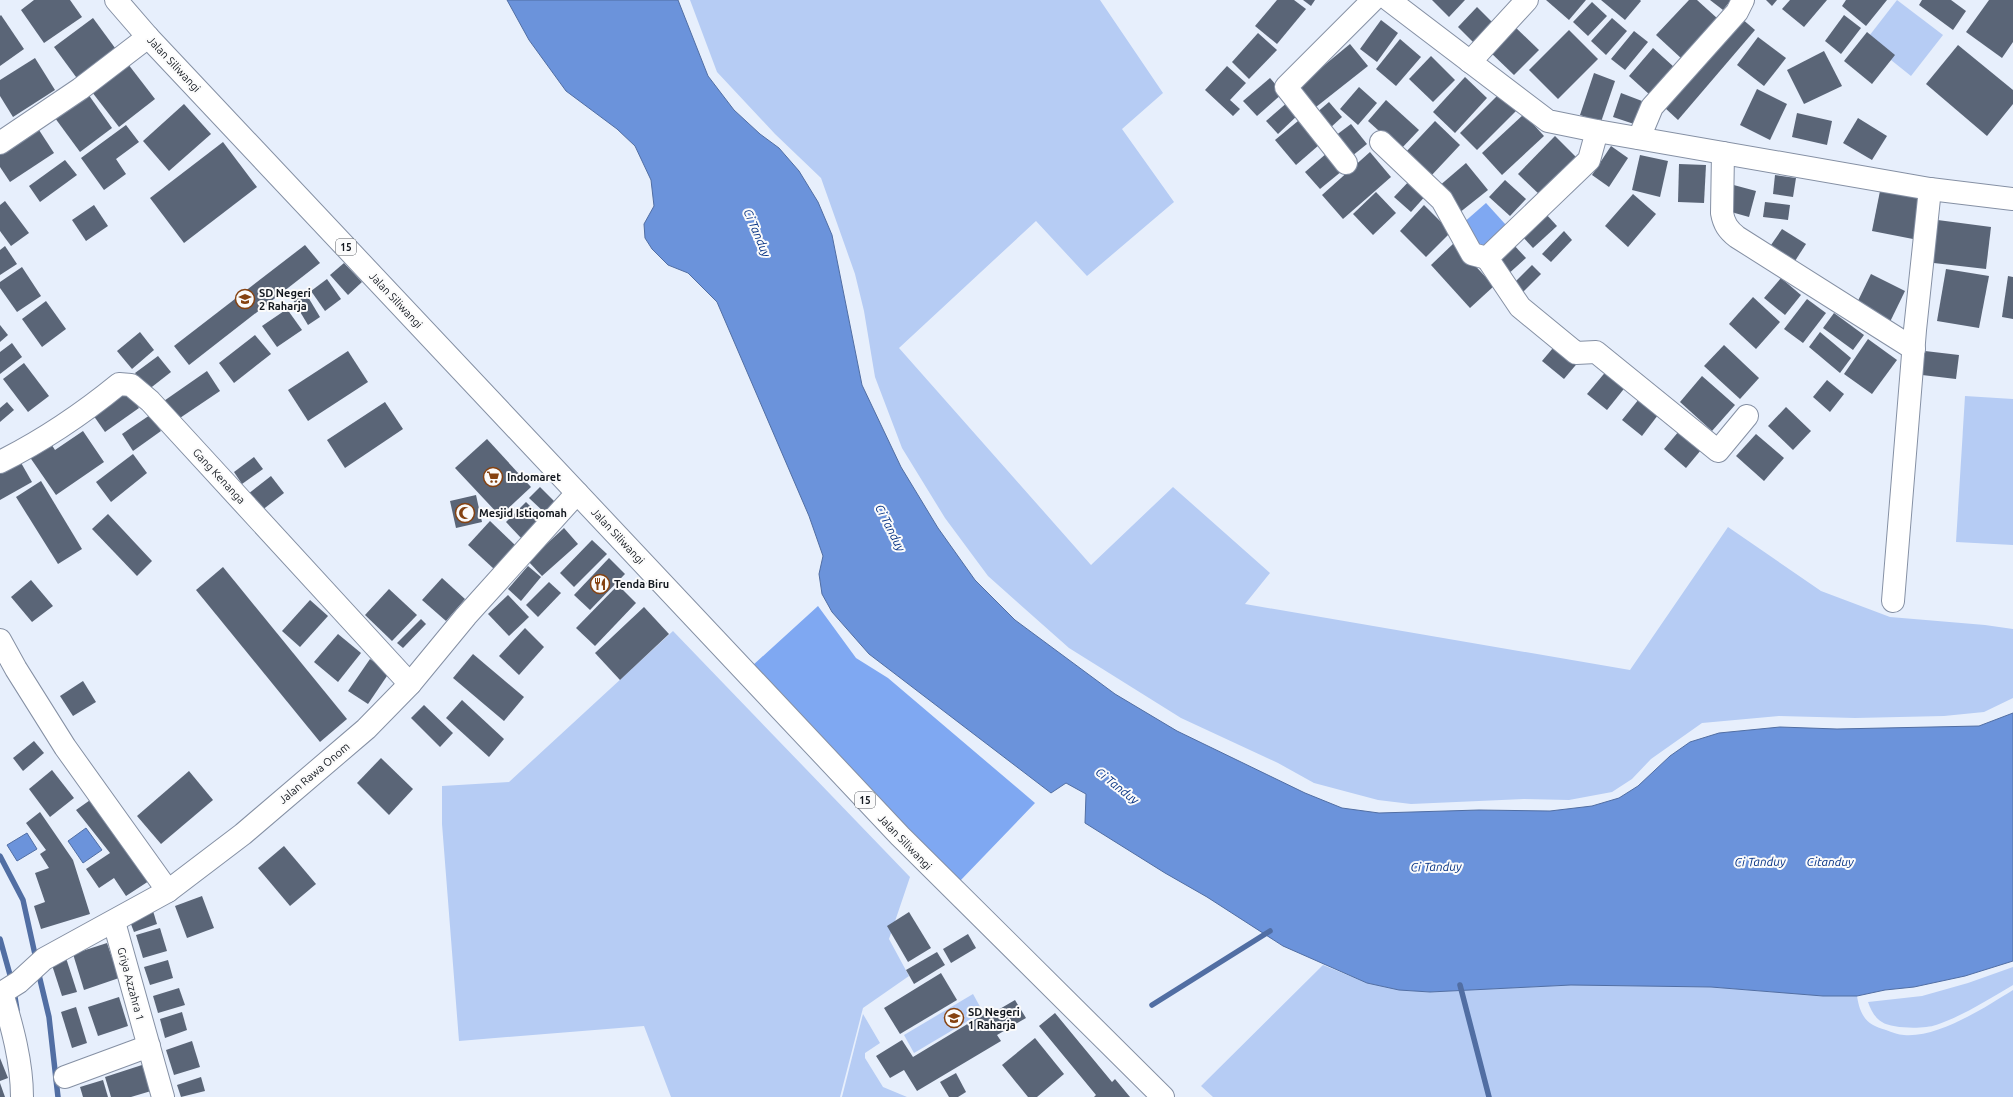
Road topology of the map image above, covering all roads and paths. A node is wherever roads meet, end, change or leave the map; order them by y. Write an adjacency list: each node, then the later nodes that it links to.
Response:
1 (116, 0): 6 (main road, Jalan Siliwangi / 15)
2 (1373, 0): 13 (main road)
3 (1389, 0): 7 (main road)
4 (1527, 0): 7 (main road)
5 (1743, 0): 9 (main road)
6 (148, 37): 11 (main road); 20 (main road, Jalan Siliwangi / 15)
7 (1470, 62): 8 (main road)
8 (1597, 131): 9 (main road); 16 (main road)
9 (1639, 138): 12 (main road)
10 (1381, 142): 16 (main road)
11 (0, 143)
12 (1723, 153): 14 (main road); 17 (main road)
13 (1346, 163)
14 (1930, 189): 15 (main road); 17 (main road)
15 (2013, 199)
16 (1488, 258): 18 (main road)
17 (1914, 349): 21 (main road)
18 (1747, 416)
19 (0, 462): 23 (main road, Gang Kenanga)
20 (577, 493): 23 (main road, Jalan Rawa Onom); 31 (main road, Jalan Siliwangi / 15)
21 (1893, 602)
22 (0, 640): 24 (main road)
23 (410, 684): 24 (main road, Jalan Rawa Onom)
24 (168, 891): 25 (main road, Jalan Rawa Onom)
25 (114, 922): 26 (main road, Jalan Rawa Onom); 27 (main road, Griya Azzahra 1)
26 (18, 981): 29 (main road)
27 (149, 1046): 28 (main road); 30 (main road, Griya Azzahra 1)
28 (65, 1077)
29 (22, 1097)
30 (162, 1097)
31 (1162, 1097)

